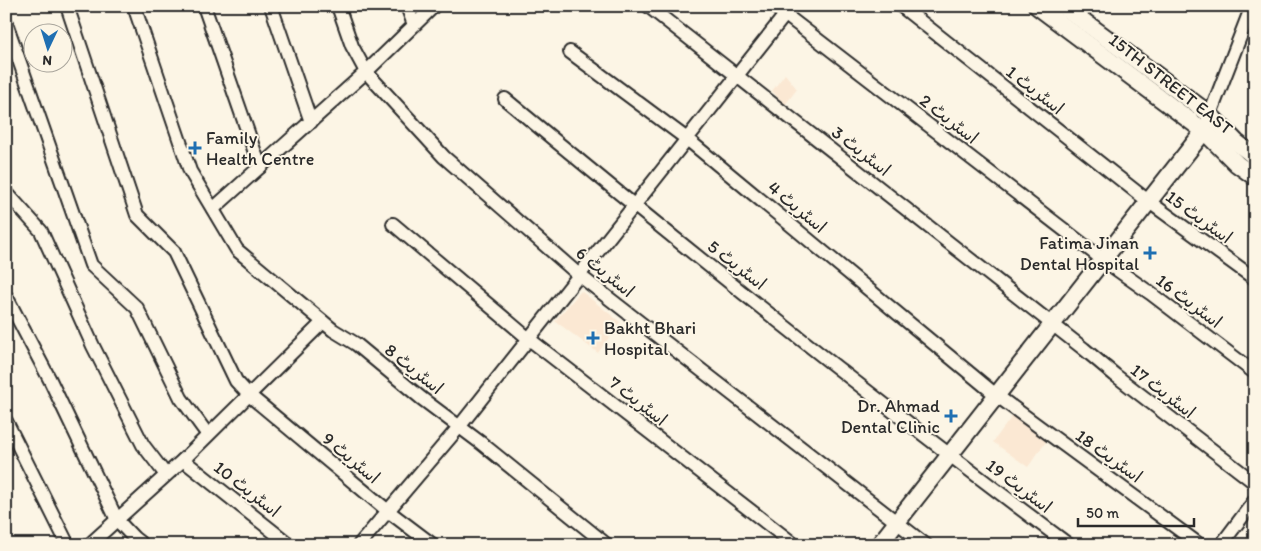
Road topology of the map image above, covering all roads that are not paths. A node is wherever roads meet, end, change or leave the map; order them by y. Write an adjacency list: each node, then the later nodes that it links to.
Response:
1 (68, 6): 42 (street, اسٹریٹ 9)
2 (134, 6): 32 (street, اسٹریٹ 8)
3 (204, 6): 27 (street)
4 (271, 6): 23 (street)
5 (338, 6): 19 (street, اسٹریٹ 6)
6 (407, 6): 17 (street)
7 (434, 6): 17 (street)
8 (648, 6): 20 (street, اسٹریٹ 3)
9 (774, 6): 14 (street, اسٹریٹ 2)
10 (901, 6): 30 (street, اسٹریٹ 1)
11 (1037, 6): 24 (street, 15TH STREET EAST)
12 (1063, 6): 15 (street, 15TH STREET EAST)
13 (1252, 6): 22 (street)
14 (789, 10): 20 (street); 34 (street, اسٹریٹ 2)
15 (1082, 13): 22 (street, 15TH STREET EAST)
16 (6, 23): 46 (street)
17 (414, 25): 19 (street)
18 (570, 52): 25 (street, اسٹریٹ 4)
19 (366, 72): 23 (street); 35 (street, اسٹریٹ 6)
20 (737, 76): 25 (street); 39 (street, اسٹریٹ 3)
21 (505, 99): 31 (street, اسٹریٹ 5)
22 (1209, 114): 24 (street); 26 (street, 15TH STREET EAST)
23 (311, 122): 27 (street)
24 (1204, 131): 28 (street, 15TH STREET EAST); 30 (street)
25 (687, 139): 31 (street); 43 (street, اسٹریٹ 4)
26 (1255, 157)
27 (260, 167): 32 (street)
28 (1255, 178)
29 (6, 192): 49 (street)
30 (1148, 201): 34 (street); 36 (street, اسٹریٹ 15)
31 (634, 206): 35 (street); 47 (street, اسٹریٹ 5)
32 (213, 209): 38 (street, اسٹریٹ 8)
33 (393, 224): 40 (street, اسٹریٹ 7)
34 (1102, 259): 39 (street); 41 (street, اسٹریٹ 16)
35 (579, 275): 40 (street); 54 (street, اسٹریٹ 6)
36 (1255, 279)
37 (6, 296): 53 (street)
38 (323, 322): 42 (street); 45 (street, اسٹریٹ 8)
39 (1052, 324): 43 (street); 50 (street, اسٹریٹ 17)
40 (528, 339): 45 (street); 62 (street, اسٹریٹ 7)
41 (1255, 373)
42 (249, 395): 46 (street); 52 (street, اسٹریٹ 9)
43 (996, 395): 47 (street); 66 (street, اسٹریٹ 18)
44 (6, 421): 55 (street)
45 (459, 427): 52 (street); 61 (street, اسٹریٹ 8)
46 (208, 435): 48 (street)
47 (949, 456): 54 (street); 65 (street, اسٹریٹ 19)
48 (183, 460): 49 (street); 58 (street, اسٹریٹ 10)
49 (166, 475): 53 (street)
50 (1255, 483)
51 (1255, 500): 67 (street)
52 (388, 511): 59 (street); 60 (street, اسٹریٹ 9)
53 (117, 520): 56 (street); 57 (street)
54 (897, 522): 63 (street); 64 (street, اسٹریٹ 6)
55 (68, 545)
56 (89, 545)
57 (143, 545)
58 (290, 545)
59 (359, 545)
60 (433, 545)
61 (607, 545)
62 (795, 545)
63 (879, 545)
64 (926, 545)
65 (1069, 545)
66 (1200, 545)
67 (1220, 545)

